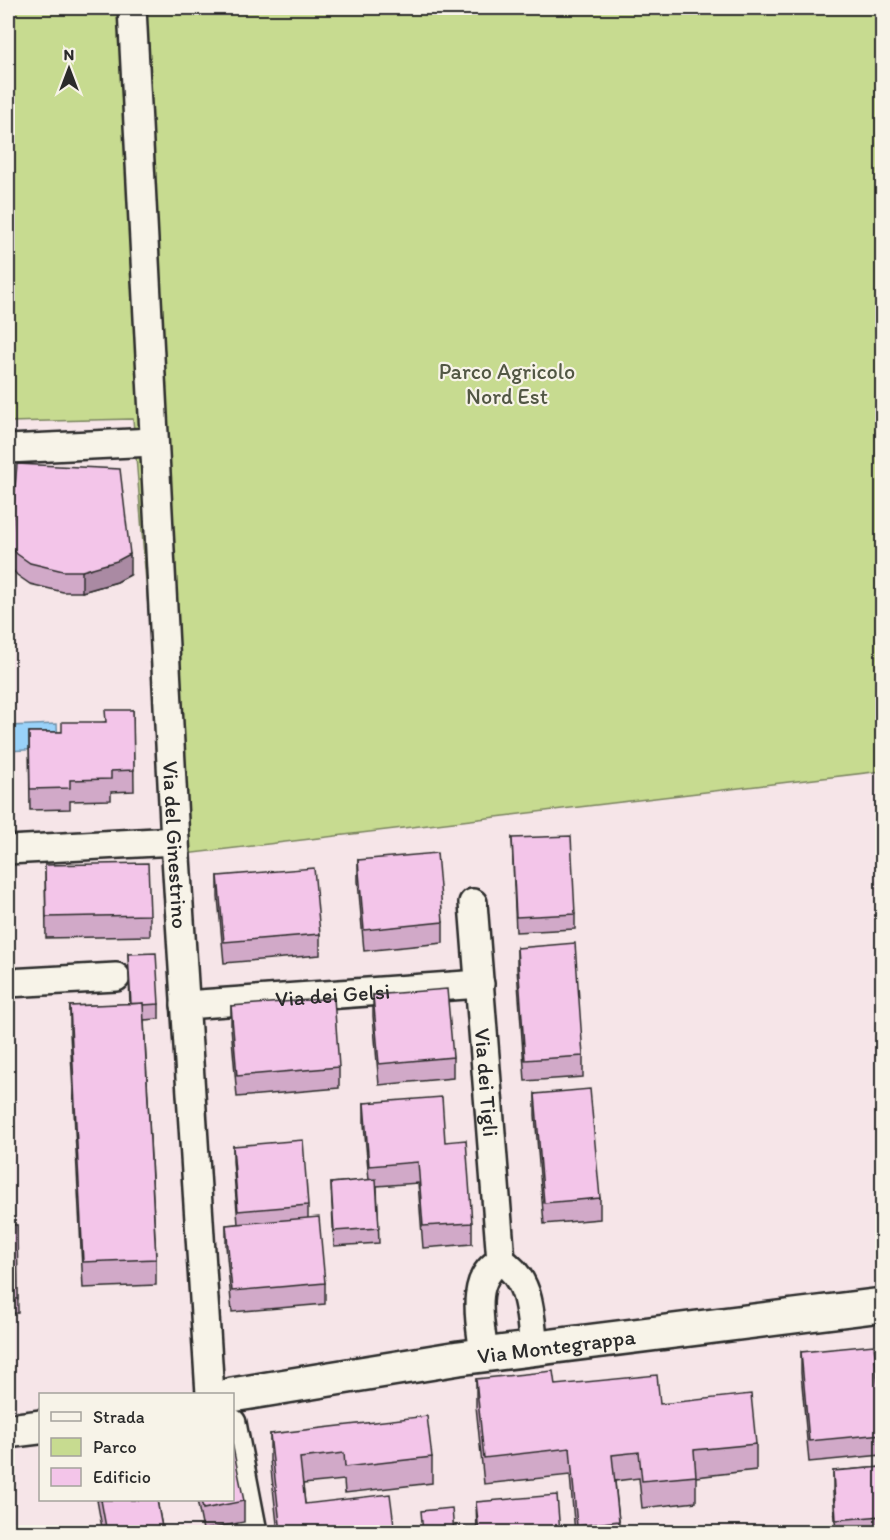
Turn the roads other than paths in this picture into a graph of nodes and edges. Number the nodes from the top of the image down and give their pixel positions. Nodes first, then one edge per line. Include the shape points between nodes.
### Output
1 (132, 8) edge
2 (153, 442) junction
3 (8, 449) edge
4 (175, 841) junction
5 (8, 850) edge
6 (473, 903) dead end
7 (116, 977) dead end
8 (8, 983) edge
9 (480, 984) junction
10 (185, 1005) junction
11 (501, 1261) junction
12 (882, 1305) edge
13 (534, 1349) junction
14 (484, 1355) junction
15 (210, 1393) edge
16 (234, 1395) edge
17 (39, 1427) edge
18 (8, 1431) edge
19 (234, 1433) edge
20 (253, 1533) edge

1 - 2 street, Via del Ginestrino
2 - 3 street
2 - 4 street, Via del Ginestrino
4 - 5 street
4 - 10 street, Via del Ginestrino
6 - 9 street, Via dei Tigli
7 - 8 street
9 - 10 street, Via dei Gelsi
9 - 11 street, Via dei Tigli
10 - 15 street, Via del Ginestrino
11 - 13 street via 523,1284
11 - 14 street via 486,1272 481,1290
12 - 13 street, Via Montegrappa
13 - 14 street, Via Montegrappa
14 - 16 street, Via Montegrappa
17 - 18 street
19 - 20 street

